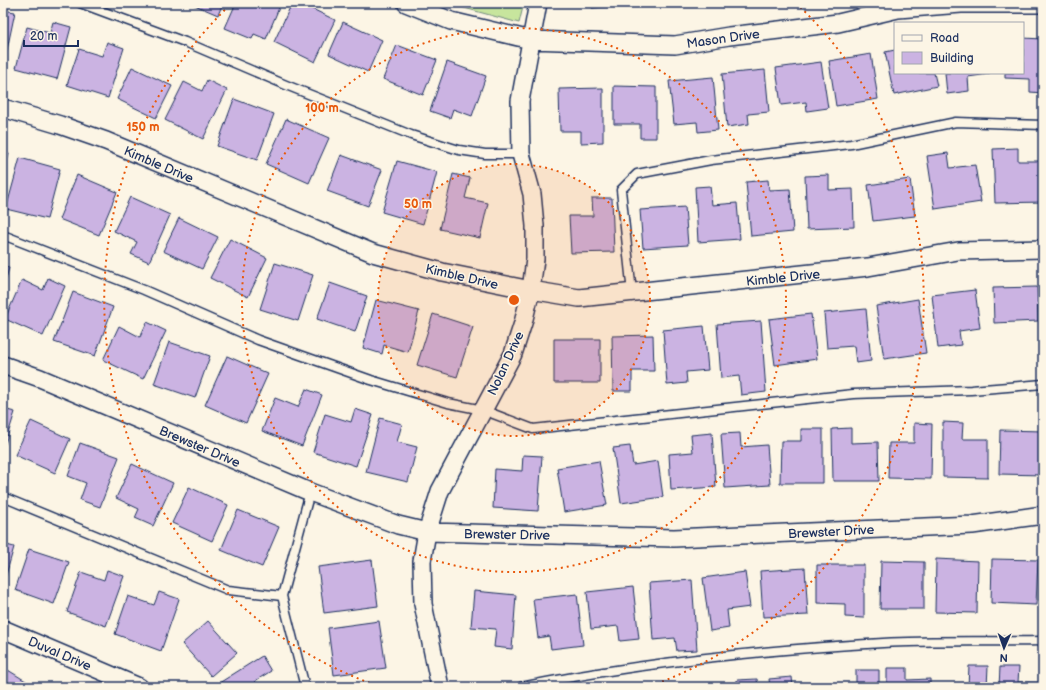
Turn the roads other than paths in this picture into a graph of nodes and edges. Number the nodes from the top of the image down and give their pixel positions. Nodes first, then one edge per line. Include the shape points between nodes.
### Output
1 (80, 3) edge
2 (406, 3) edge
3 (538, 3) edge
4 (1043, 4) edge
5 (531, 40) junction
6 (3, 108) edge
7 (1043, 125) edge
8 (521, 154) junction
9 (3, 235) edge
10 (1043, 249) edge
11 (531, 290) junction
12 (632, 293) junction
13 (3, 365) edge
14 (1043, 384) edge
15 (483, 410) junction
16 (310, 492) junction
17 (3, 497) edge
18 (1043, 515) edge
19 (426, 532) junction
20 (282, 596) junction
21 (3, 629) edge
22 (1043, 641) edge
23 (118, 683) edge
24 (139, 687) edge
25 (305, 687) edge
26 (440, 687) edge
27 (521, 687) edge

1 - 8 lane via 185,42 411,134 459,150 485,154
2 - 5 street, Mason Drive via 451,21
3 - 5 street, Nolan Drive
4 - 5 street, Mason Drive via 961,4 898,9 838,23 675,45
5 - 8 street, Nolan Drive via 520,101
6 - 11 street, Kimble Drive via 106,141 373,253 442,272
7 - 12 lane via 956,122 851,144 711,160 637,174 621,190
8 - 11 street, Nolan Drive via 532,194 535,226 535,260
9 - 15 lane via 144,290 258,340 370,380 448,403
10 - 12 street, Kimble Drive via 958,251 868,268
11 - 12 street, Kimble Drive via 579,298
11 - 15 street, Nolan Drive via 513,354
13 - 16 street, Brewster Drive via 40,378
14 - 15 lane via 971,390 853,394 533,429
15 - 19 street, Nolan Drive via 440,491
16 - 19 street, Brewster Drive via 398,525
16 - 20 lane
17 - 20 lane via 228,590
18 - 19 street, Brewster Drive via 972,525 674,538
19 - 26 street, Nolan Drive via 422,560 423,604
20 - 25 lane
21 - 23 street, Duval Drive
22 - 27 lane via 885,643 755,652 578,675
23 - 24 street, Duval Drive

